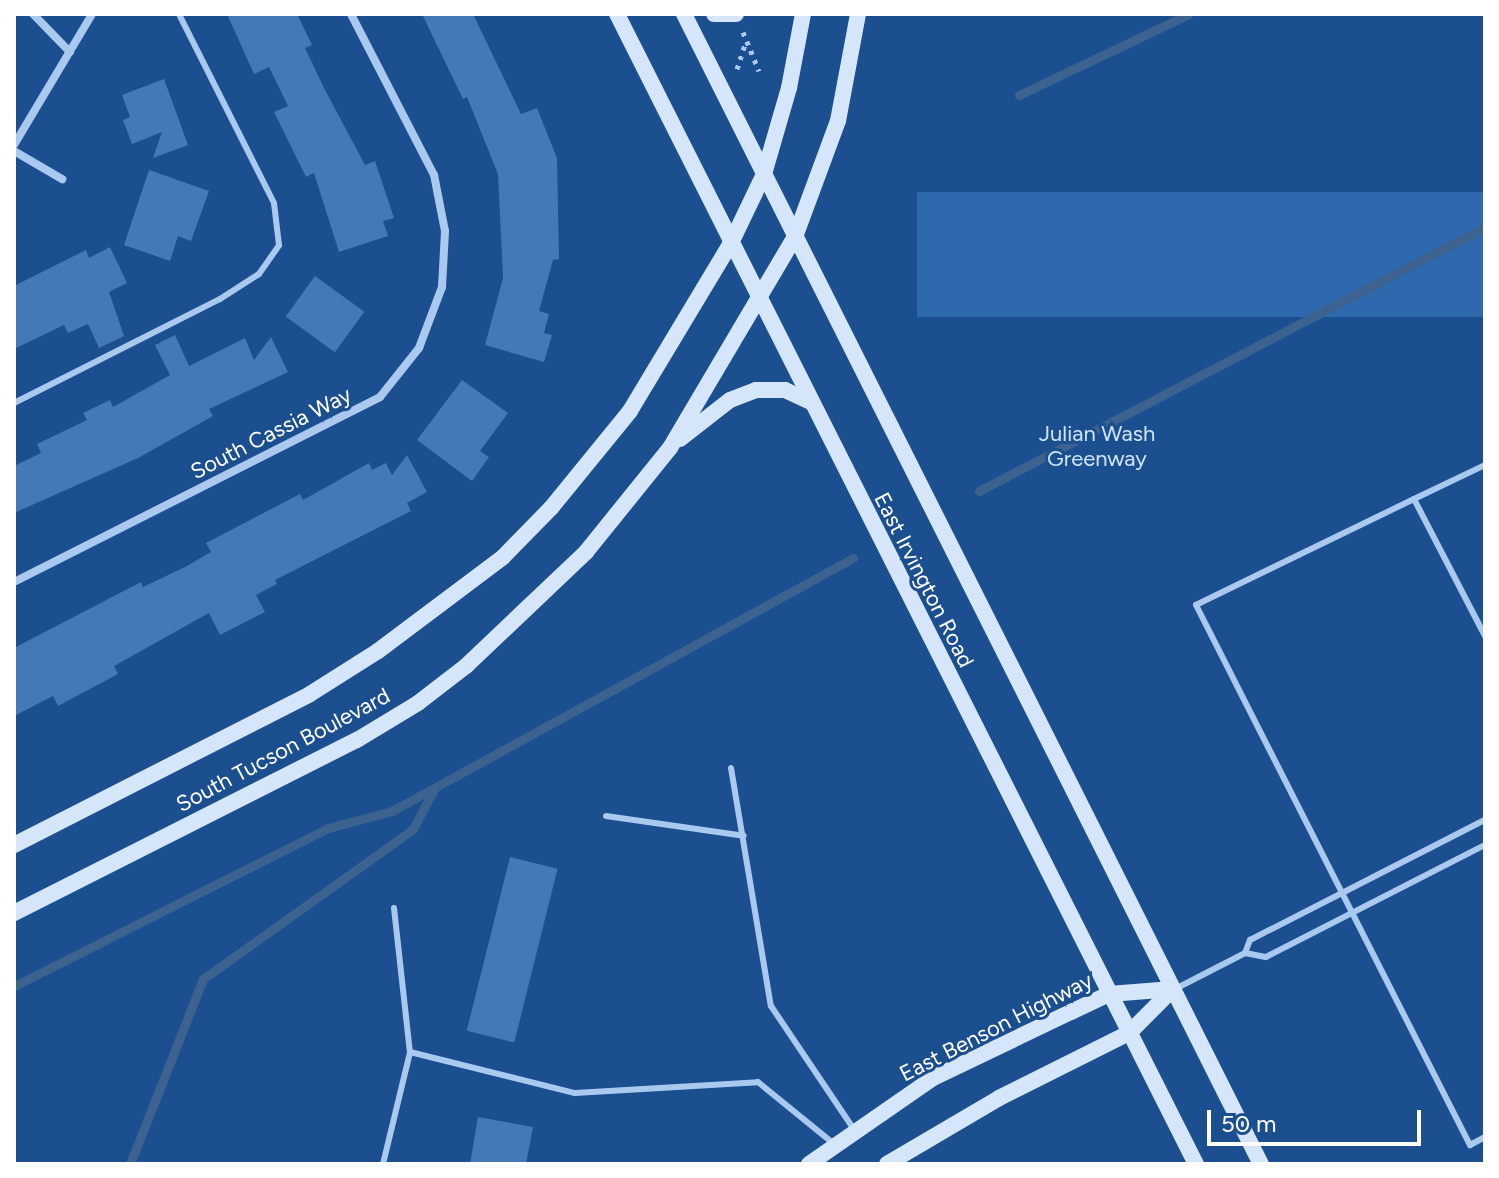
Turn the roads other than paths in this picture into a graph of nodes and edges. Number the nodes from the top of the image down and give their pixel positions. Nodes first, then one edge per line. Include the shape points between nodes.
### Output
1 (33, 14) edge
2 (92, 14) edge
3 (179, 14) edge
4 (351, 14) edge
5 (617, 14) edge
6 (684, 14) edge
7 (714, 14) edge
8 (736, 14) edge
9 (803, 14) edge
10 (858, 14) edge
11 (70, 52) junction
12 (14, 148) edge
13 (764, 174) junction
14 (62, 179) dead end
15 (795, 237) junction
16 (731, 243) junction
17 (761, 302) junction
18 (811, 402) junction
19 (14, 403) edge
20 (670, 448) junction
21 (1485, 465) edge
22 (1414, 499) junction
23 (14, 582) edge
24 (1485, 636) edge
25 (731, 768) dead end
26 (606, 816) dead end
27 (1485, 820) edge
28 (744, 836) junction
29 (14, 845) edge
30 (1485, 845) edge
31 (1344, 892) junction
32 (394, 908) dead end
33 (1354, 912) junction
34 (14, 913) edge
35 (1245, 953) junction
36 (1173, 989) junction
37 (1109, 994) junction
38 (1129, 1033) junction
39 (410, 1052) junction
40 (853, 1128) junction
41 (1485, 1137) edge
42 (834, 1144) junction
43 (383, 1164) edge
44 (809, 1164) edge
45 (887, 1164) edge
46 (1196, 1164) edge
47 (1261, 1164) edge

1 - 11 street
2 - 11 street
3 - 19 lane via 274,203 279,245 259,274 220,299
4 - 23 street, South Cassia Way via 434,175 445,231 442,287 419,348 380,397
5 - 16 main road, East Irvington Road
6 - 13 main road, East Irvington Road
7 - 8 main road
9 - 13 main road
10 - 15 main road via 838,121
11 - 12 street
12 - 14 street
13 - 15 main road, East Irvington Road
13 - 16 main road, South Tucson Boulevard
15 - 17 main road, South Tucson Boulevard
15 - 36 main road, East Irvington Road
16 - 17 main road, East Irvington Road
16 - 29 main road, South Tucson Boulevard via 630,411 583,472 503,557 410,628 310,694
17 - 18 main road, East Irvington Road
17 - 20 main road, South Tucson Boulevard
18 - 20 main road via 785,390 750,392 730,400
18 - 37 main road, East Irvington Road
20 - 34 main road, South Tucson Boulevard via 541,599 418,703 357,740
21 - 22 lane
22 - 24 lane
22 - 31 lane via 1196,605
25 - 28 lane
26 - 28 lane
27 - 31 lane
28 - 40 lane via 771,1006
30 - 33 lane
31 - 33 lane
31 - 35 lane via 1250,940
32 - 39 lane
33 - 35 lane via 1266,957
33 - 41 lane via 1470,1145
35 - 36 lane
36 - 37 main road, East Benson Highway
36 - 38 main road
36 - 47 main road, East Irvington Road
37 - 38 main road, East Irvington Road
37 - 40 main road, East Benson Highway via 933,1078
38 - 45 main road via 999,1098
38 - 46 main road, East Irvington Road
39 - 42 lane via 575,1093 758,1082
39 - 43 lane
40 - 42 main road, East Benson Highway
42 - 44 main road, East Benson Highway

